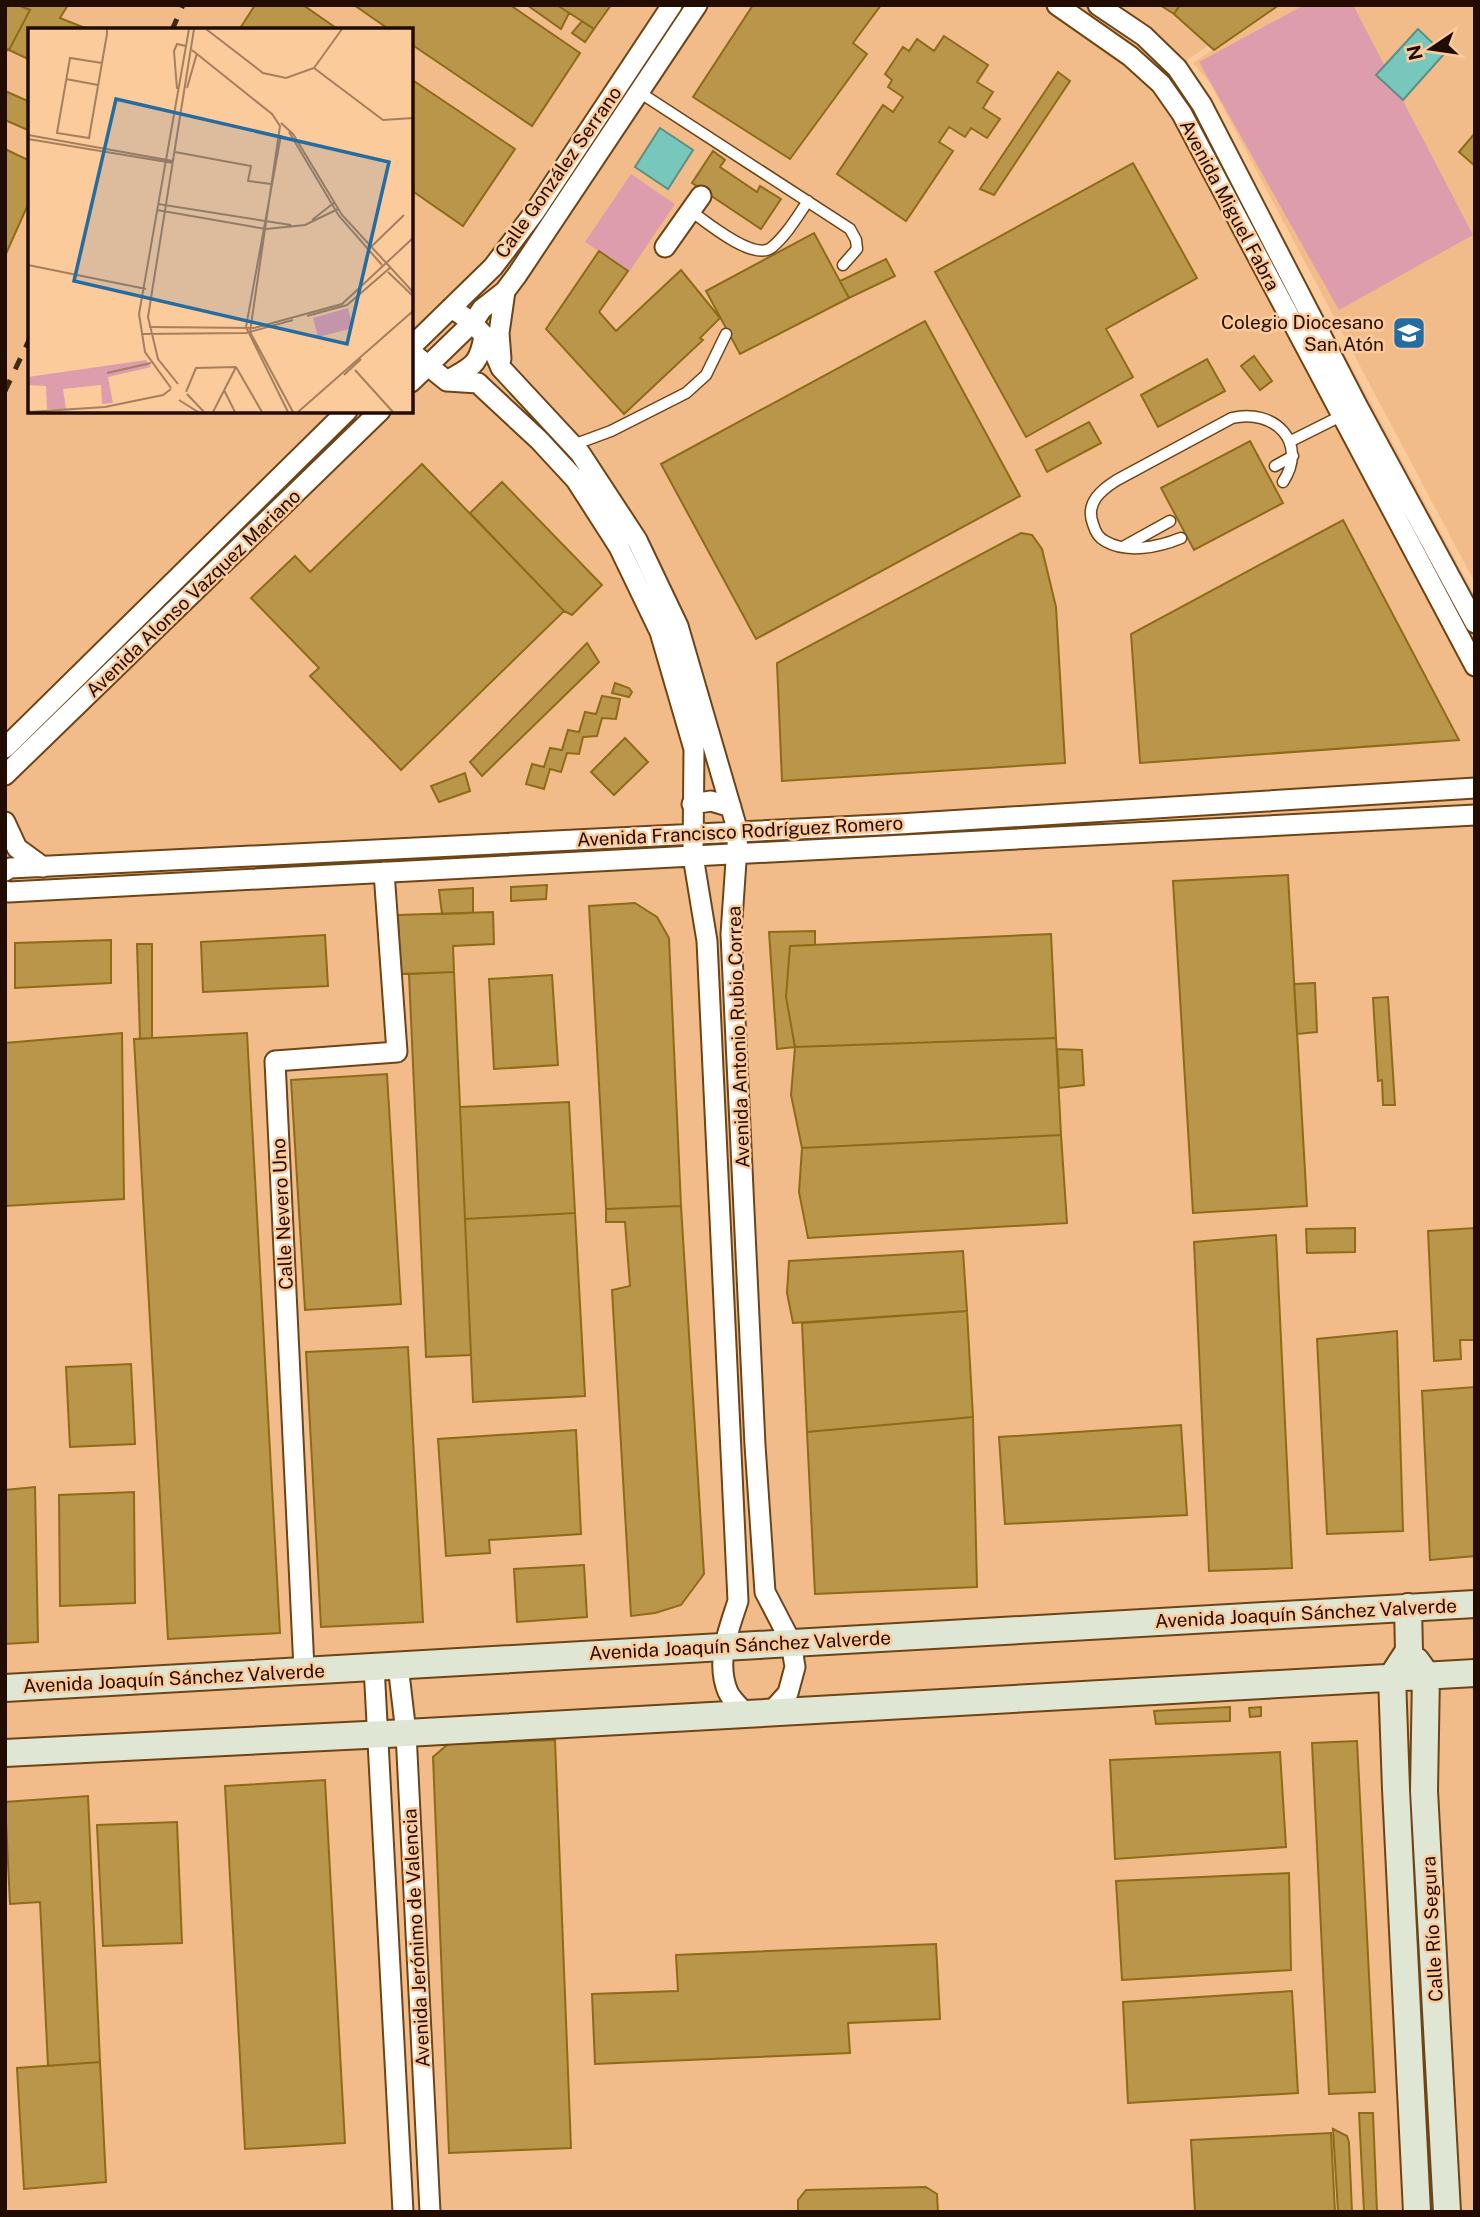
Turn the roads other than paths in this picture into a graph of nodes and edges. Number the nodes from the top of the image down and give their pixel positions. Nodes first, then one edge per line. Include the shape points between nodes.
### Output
1 (671, 5) edge
2 (697, 5) edge
3 (1056, 5) edge
4 (1098, 5) edge
5 (639, 92) junction
6 (808, 201) junction
7 (696, 204) joint
8 (665, 247) dead end
9 (843, 264) dead end
10 (505, 290) junction
11 (451, 308) junction
12 (480, 322) junction
13 (726, 334) dead end
14 (413, 348) edge
15 (413, 352) edge
16 (429, 365) junction
17 (501, 368) junction
18 (413, 380) edge
19 (447, 380) junction
20 (482, 387) junction
21 (1349, 412) junction
22 (345, 413) edge
23 (378, 413) edge
24 (1292, 441) junction
25 (576, 449) junction
26 (1293, 456) junction
27 (562, 465) junction
28 (1275, 466) dead end
29 (1283, 482) dead end
30 (1170, 522) dead end
31 (1181, 538) dead end
32 (1123, 547) junction
33 (1475, 623) edge
34 (1475, 666) edge
35 (685, 681) junction
36 (5, 748) edge
37 (5, 776) edge
38 (1475, 788) edge
39 (692, 804) junction
40 (731, 807) junction
41 (1475, 815) edge
42 (5, 822) edge
43 (738, 832) junction
44 (691, 834) junction
45 (735, 854) junction
46 (693, 856) junction
47 (43, 867) junction
48 (5, 871) edge
49 (384, 872) junction
50 (733, 887) junction
51 (698, 890) junction
52 (5, 891) edge
53 (1475, 1604) edge
54 (1408, 1607) junction
55 (791, 1642) junction
56 (724, 1646) junction
57 (386, 1666) junction
58 (304, 1669) junction
59 (1410, 1670) junction
60 (1475, 1673) edge
61 (1351, 1681) junction
62 (5, 1688) edge
63 (771, 1712) junction
64 (745, 1713) junction
65 (406, 1733) junction
66 (378, 1734) junction
67 (5, 1753) edge
68 (1395, 1789) junction
69 (1443, 2141) junction
70 (1414, 2142) junction
71 (403, 2212) edge
72 (430, 2212) edge
73 (1418, 2212) edge
74 (1447, 2212) edge

1 - 11 street, Calle González Serrano via 534,212 493,267
2 - 5 street, Calle González Serrano
3 - 21 street, Avenida Miguel Fabra via 1130,56 1161,84
4 - 21 street, Avenida Miguel Fabra via 1144,36 1177,68 1202,105
5 - 6 lane
5 - 10 street, Calle González Serrano
6 - 7 lane via 785,233 762,252 739,244
6 - 9 lane via 850,229 857,249
7 - 8 street
10 - 12 street, Calle González Serrano
10 - 17 street via 499,332
11 - 12 street
11 - 14 street, Calle González Serrano
12 - 16 street
12 - 17 street, Avenida Antonio Rubio Correa
12 - 19 street, Calle González Serrano via 481,357 474,366
13 - 25 lane via 706,375 686,393
15 - 16 street
16 - 18 street
16 - 19 street
17 - 20 street
17 - 25 street, Avenida Antonio Rubio Correa
19 - 20 street
20 - 27 street, Avenida Antonio Rubio Correa
21 - 24 lane
21 - 33 street, Avenida Miguel Fabra
21 - 34 street, Avenida Miguel Fabra
22 - 36 street, Avenida Alonso Vazquez Mariano
23 - 37 street, Avenida Alonso Vazquez Mariano
24 - 26 lane
24 - 32 lane via 1263,418 1232,418 1104,487 1091,507 1091,519 1105,541
25 - 27 street
25 - 35 street, Avenida Antonio Rubio Correa via 638,540 678,626
26 - 28 lane
26 - 29 lane
27 - 35 street, Avenida Antonio Rubio Correa via 619,547
30 - 32 lane
31 - 32 lane via 1147,548
35 - 39 street, Avenida Antonio Rubio Correa via 694,749
35 - 40 street, Avenida Antonio Rubio Correa
38 - 43 street, Avenida Francisco Rodríguez Romero
39 - 40 street, Avenida Francisco Rodríguez Romero via 711,801
39 - 44 street, Avenida Antonio Rubio Correa
40 - 43 street, Avenida Antonio Rubio Correa
41 - 45 street, Avenida Francisco Rodríguez Romero
42 - 47 street via 17,848
43 - 44 street, Avenida Francisco Rodríguez Romero
43 - 45 street, Avenida Antonio Rubio Correa
44 - 46 street, Avenida Antonio Rubio Correa
44 - 47 street, Avenida Francisco Rodríguez Romero
45 - 46 street, Avenida Francisco Rodríguez Romero
45 - 50 street, Avenida Antonio Rubio Correa
46 - 49 street, Avenida Francisco Rodríguez Romero
46 - 51 street, Avenida Antonio Rubio Correa
47 - 48 street, Avenida Francisco Rodríguez Romero
49 - 52 street, Avenida Francisco Rodríguez Romero
49 - 58 street, Calle Nevero Uno via 397,1052 275,1061
50 - 51 street via 715,893
50 - 55 street, Avenida Antonio Rubio Correa via 732,948 765,1592
51 - 56 street, Avenida Antonio Rubio Correa via 707,941 738,1601
53 - 54 main road, Avenida Joaquín Sánchez Valverde
54 - 55 main road, Avenida Joaquín Sánchez Valverde
54 - 59 main road, Calle Río Segura
55 - 56 main road, Avenida Joaquín Sánchez Valverde
55 - 63 street, Avenida Antonio Rubio Correa via 792,1680 788,1693
56 - 57 main road, Avenida Joaquín Sánchez Valverde
56 - 64 street, Avenida Antonio Rubio Correa via 728,1692
57 - 58 main road, Avenida Joaquín Sánchez Valverde
57 - 65 street, Avenida Jerónimo de Valencia
57 - 66 street, Avenida Jerónimo de Valencia
58 - 62 main road, Avenida Joaquín Sánchez Valverde
59 - 60 main road
59 - 61 main road
59 - 68 main road, Calle Río Segura
59 - 69 main road, Calle Río Segura via 1424,1791
61 - 63 main road
61 - 68 main road via 1382,1703
63 - 64 main road
64 - 65 main road
65 - 66 main road
65 - 72 street, Avenida Jerónimo de Valencia
66 - 67 main road
66 - 71 street, Avenida Jerónimo de Valencia
68 - 70 main road, Calle Río Segura
69 - 70 main road
69 - 74 main road, Calle Río Segura
70 - 73 main road, Calle Río Segura

